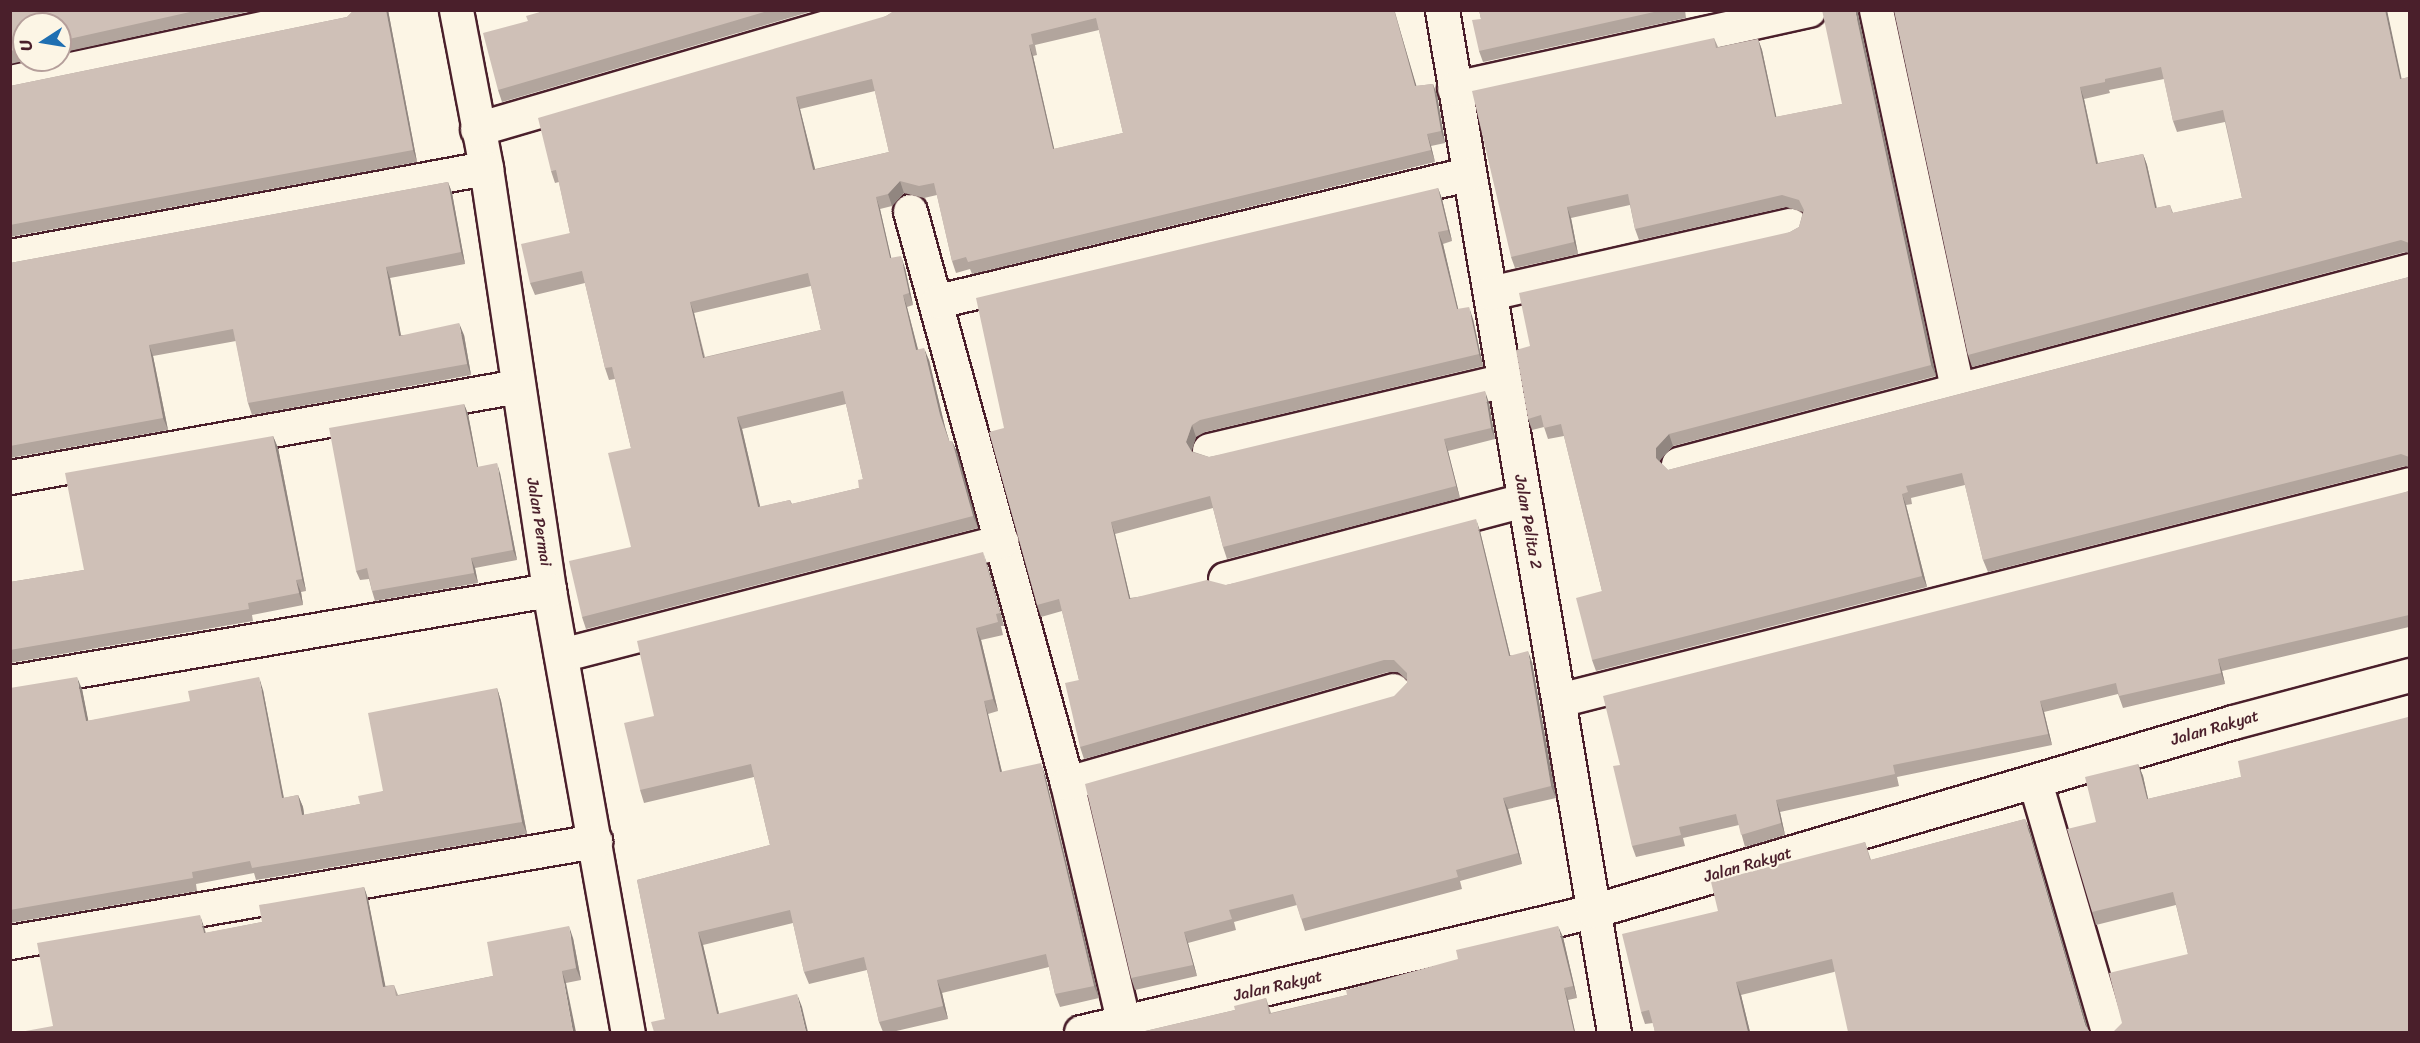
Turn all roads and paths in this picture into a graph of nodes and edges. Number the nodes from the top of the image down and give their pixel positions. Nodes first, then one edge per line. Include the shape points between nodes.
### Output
1 (347, 10) edge
2 (456, 10) edge
3 (885, 10) edge
4 (1442, 10) edge
5 (1809, 10) edge
6 (1876, 10) edge
7 (10, 82) edge
8 (1454, 88) junction
9 (477, 129) junction
10 (486, 168) junction
11 (1467, 174) junction
12 (910, 211) dead end
13 (1790, 225) dead end
14 (10, 256) edge
15 (2409, 270) edge
16 (1490, 293) junction
17 (938, 301) junction
18 (1504, 380) junction
19 (518, 386) junction
20 (1957, 387) junction
21 (1209, 450) dead end
22 (1678, 464) dead end
23 (10, 477) edge
24 (2409, 484) edge
25 (1524, 500) junction
26 (1002, 541) junction
27 (1225, 579) dead end
28 (549, 590) junction
29 (561, 656) junction
30 (2409, 675) edge
31 (10, 682) edge
32 (1393, 690) dead end
33 (1559, 700) junction
34 (2035, 782) junction
35 (1067, 783) junction
36 (595, 841) junction
37 (1593, 911) junction
38 (10, 942) edge
39 (1125, 1027) edge
40 (628, 1032) edge
41 (1081, 1032) edge
42 (1614, 1032) edge
43 (2108, 1032) edge

1 - 7 street
2 - 9 street, Jalan Permai
3 - 9 street
4 - 8 street, Jalan Pelita 2
5 - 8 street
6 - 20 street
8 - 11 street, Jalan Pelita 2
9 - 10 street, Jalan Permai
10 - 14 street
10 - 19 street, Jalan Permai
11 - 16 street, Jalan Pelita 2
11 - 17 street
12 - 17 street
13 - 16 street
15 - 20 street
16 - 18 street, Jalan Pelita 2
17 - 26 street
18 - 21 street
18 - 25 street, Jalan Pelita 2
19 - 23 street
19 - 28 street, Jalan Permai
20 - 22 street
24 - 33 street
25 - 27 street
25 - 33 street, Jalan Pelita 2
26 - 29 street
26 - 35 street
28 - 29 street, Jalan Permai
28 - 31 street
29 - 36 street, Jalan Permai
30 - 34 street, Jalan Rakyat
32 - 35 street
33 - 37 street, Jalan Pelita 2
34 - 37 street, Jalan Rakyat
34 - 43 street
35 - 39 street
36 - 38 street
36 - 40 street, Jalan Permai
37 - 39 street, Jalan Rakyat
37 - 42 street, Jalan Pelita 2
39 - 41 street, Jalan Rakyat

